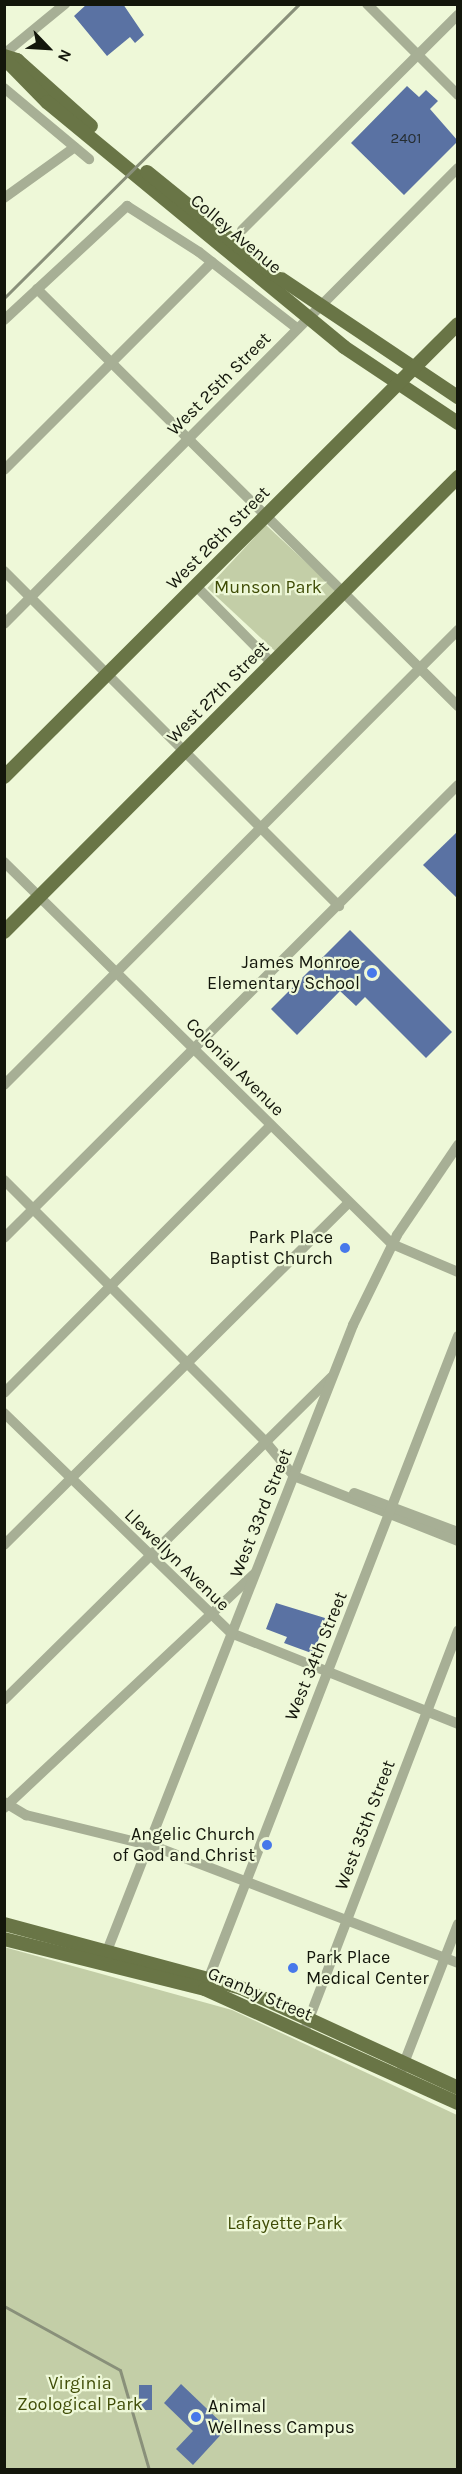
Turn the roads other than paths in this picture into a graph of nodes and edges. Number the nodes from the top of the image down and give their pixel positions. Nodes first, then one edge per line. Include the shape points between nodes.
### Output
1 (65, 4) edge
2 (367, 4) edge
3 (458, 15) edge
4 (417, 55) junction
5 (4, 56) edge
6 (4, 88) edge
7 (458, 95) edge
8 (75, 147) junction
9 (89, 159) dead end
10 (458, 168) edge
11 (4, 198) edge
12 (242, 230) dead end
13 (212, 262) junction
14 (37, 289) junction
15 (320, 306) junction
16 (309, 318) junction
17 (4, 320) edge
18 (458, 324) edge
19 (298, 329) junction
20 (112, 362) junction
21 (413, 368) junction
22 (398, 384) junction
23 (458, 397) edge
24 (458, 423) edge
25 (189, 439) junction
26 (4, 470) edge
27 (458, 477) edge
28 (266, 516) junction
29 (4, 571) edge
30 (196, 586) junction
31 (343, 592) junction
32 (31, 597) junction
33 (4, 624) edge
34 (458, 630) edge
35 (272, 663) junction
36 (420, 668) junction
37 (107, 674) junction
38 (458, 706) edge
39 (184, 751) junction
40 (4, 777) edge
41 (458, 785) edge
42 (260, 827) junction
43 (4, 862) edge
44 (39, 897) junction
45 (339, 906) junction
46 (4, 932) edge
47 (117, 972) junction
48 (194, 1049) junction
49 (4, 1085) edge
50 (271, 1125) junction
51 (458, 1144) edge
52 (4, 1180) edge
53 (348, 1203) junction
54 (34, 1209) junction
55 (4, 1238) edge
56 (392, 1244) junction
57 (458, 1272) edge
58 (110, 1286) junction
59 (458, 1336) edge
60 (187, 1363) junction
61 (333, 1375) junction
62 (4, 1393) edge
63 (4, 1413) edge
64 (264, 1440) junction
65 (296, 1472) junction
66 (70, 1479) junction
67 (390, 1511) junction
68 (458, 1532) edge
69 (458, 1541) edge
70 (4, 1545) edge
71 (148, 1556) junction
72 (256, 1572) junction
73 (209, 1617) junction
74 (458, 1631) edge
75 (231, 1633) junction
76 (327, 1674) junction
77 (4, 1700) edge
78 (426, 1712) junction
79 (458, 1724) edge
80 (5, 1805) edge
81 (148, 1844) junction
82 (246, 1882) junction
83 (346, 1921) junction
84 (4, 1924) edge
85 (458, 1924) edge
86 (4, 1939) edge
87 (104, 1958) junction
88 (444, 1958) junction
89 (458, 1963) edge
90 (207, 1983) junction
91 (306, 2025) junction
92 (402, 2069) junction
93 (458, 2088) edge
94 (458, 2103) edge

1 - 5 street
2 - 4 street
3 - 4 street
4 - 7 street
4 - 12 street
5 - 15 main road, Colley Avenue via 17,60 247,253
5 - 16 main road, Colley Avenue via 47,102
6 - 8 street
8 - 9 street
8 - 11 street
10 - 15 street, West 25th Street
13 - 14 street via 139,209 127,206
13 - 19 street
13 - 20 street
14 - 17 street
14 - 20 street
15 - 16 street, West 25th Street
15 - 21 main road, Colley Avenue
16 - 19 street, West 25th Street
16 - 22 main road, Colley Avenue
18 - 21 main road, West 26th Street
19 - 25 street, West 25th Street
20 - 25 street
20 - 26 street
21 - 22 main road, West 26th Street
21 - 23 main road, Colley Avenue
22 - 24 main road, Colley Avenue
22 - 28 main road, West 26th Street
25 - 28 street
25 - 32 street, West 25th Street
27 - 31 main road, West 27th Street
28 - 30 main road, West 26th Street
28 - 31 street
29 - 32 street
30 - 35 street
30 - 37 main road, West 26th Street
31 - 35 main road, West 27th Street
31 - 36 street
32 - 33 street, West 25th Street
32 - 37 street
34 - 36 street
35 - 39 main road, West 27th Street
36 - 38 street
36 - 42 street
37 - 39 street
37 - 40 main road, West 26th Street
39 - 42 street
39 - 44 main road, West 27th Street
41 - 45 street
42 - 45 street
42 - 47 street
43 - 44 street, Colonial Avenue
44 - 46 main road, West 27th Street
44 - 47 street, Colonial Avenue
45 - 48 street
47 - 48 street, Colonial Avenue
47 - 49 street
48 - 50 street, Colonial Avenue
48 - 54 street
50 - 53 street, Colonial Avenue
50 - 58 street
51 - 56 street, West 33rd Street
52 - 54 street
53 - 56 street, Colonial Avenue
53 - 60 street
54 - 55 street
54 - 58 street
56 - 57 street, Colonial Avenue
56 - 61 street, West 33rd Street
58 - 60 street
58 - 62 street
59 - 67 street, West 34th Street
60 - 64 street
60 - 66 street
61 - 64 street
61 - 65 street, West 33rd Street
63 - 66 street, Llewellyn Avenue
64 - 65 street
64 - 71 street
65 - 67 street
65 - 72 street, West 33rd Street
66 - 70 street
66 - 71 street, Llewellyn Avenue
67 - 68 street
67 - 69 street
67 - 76 street, West 34th Street
71 - 73 street, Llewellyn Avenue
71 - 77 street
72 - 73 street
72 - 75 street, West 33rd Street
73 - 75 street, Llewellyn Avenue
73 - 80 street
74 - 78 street, West 35th Street
75 - 76 street, Llewellyn Avenue
75 - 81 street, West 33rd Street
76 - 78 street, Llewellyn Avenue
76 - 82 street, West 34th Street
78 - 79 street, Llewellyn Avenue
78 - 83 street, West 35th Street
80 - 81 street via 26,1815
81 - 82 street
81 - 87 street, West 33rd Street
82 - 83 street
82 - 90 street, West 34th Street
83 - 88 street
83 - 91 street, West 35th Street
84 - 87 main road, Granby Street
85 - 88 street
86 - 87 main road, Granby Street
87 - 90 main road, Granby Street
88 - 89 street
88 - 92 street
90 - 91 main road, Granby Street
91 - 92 main road, Granby Street
92 - 93 main road, Granby Street
92 - 94 main road, Granby Street

